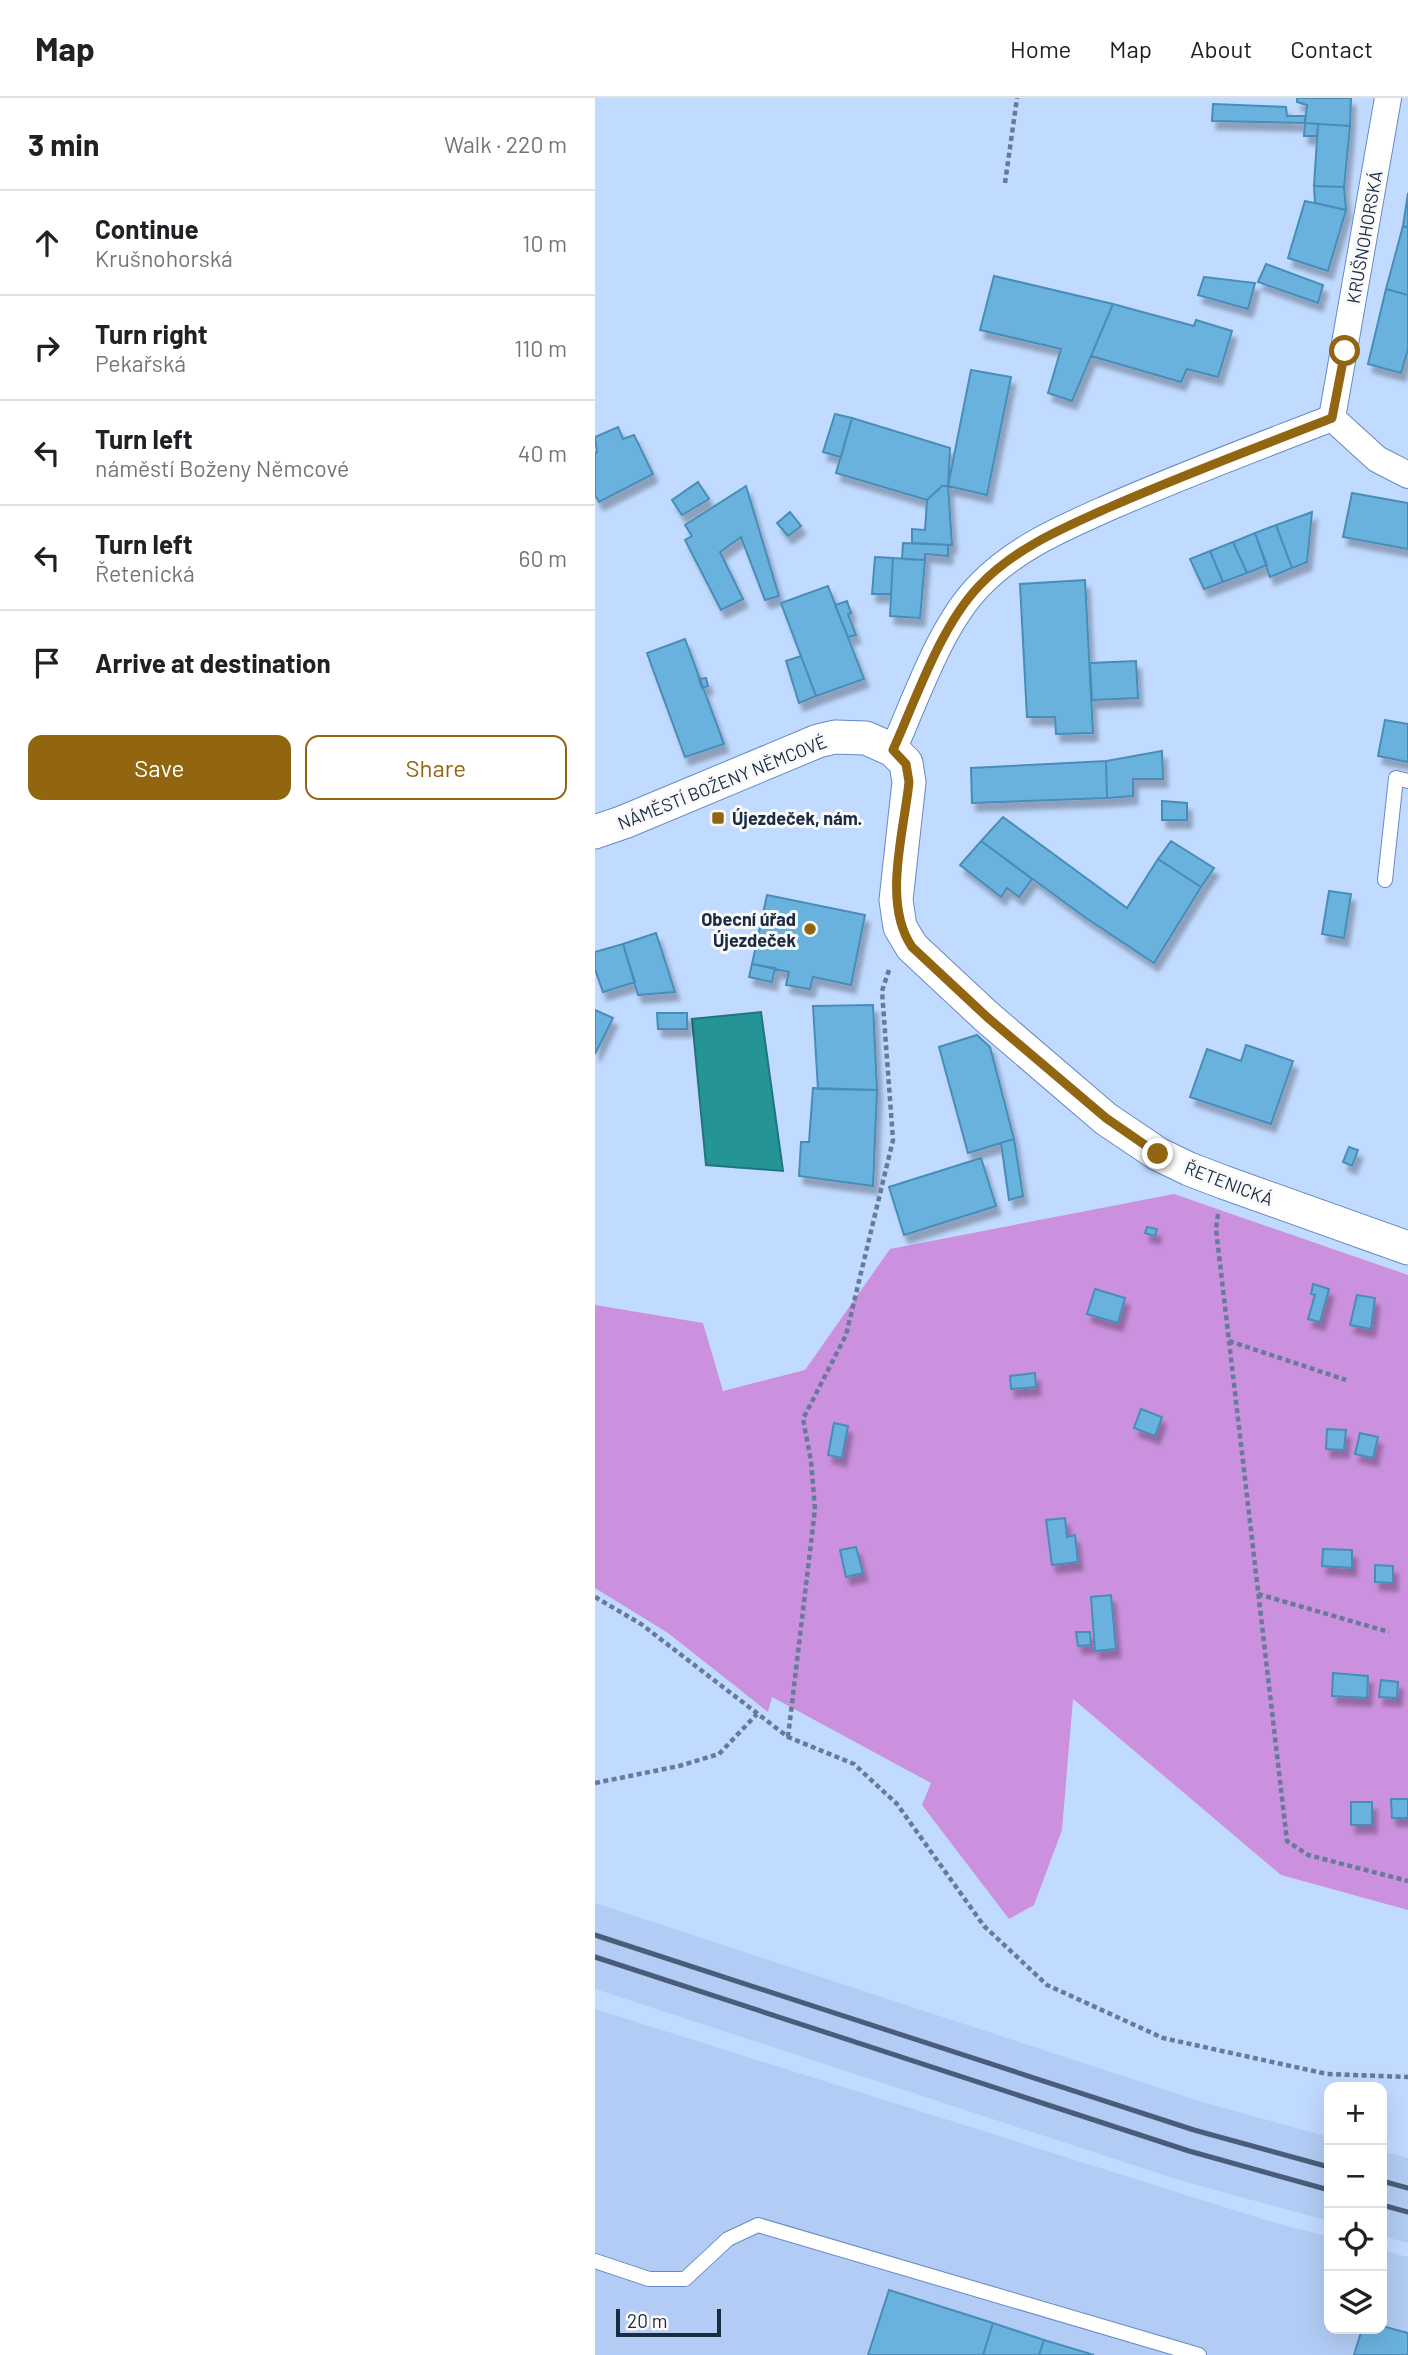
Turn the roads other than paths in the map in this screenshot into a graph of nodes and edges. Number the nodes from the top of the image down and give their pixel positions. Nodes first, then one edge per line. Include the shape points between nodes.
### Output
1 (1388, 98) edge
2 (1332, 418) junction
3 (1408, 475) edge
4 (893, 750) junction
5 (1408, 781) edge
6 (595, 832) edge
7 (1385, 880) dead end
8 (1408, 1248) edge
9 (595, 2261) edge
10 (1199, 2355) edge

1 - 2 street, KRUŠNOHORSKÁ
2 - 3 street via 1377,459
2 - 4 street via 1145,491 1035,543 1001,565 978,586 946,633
4 - 6 street, NÁMĚSTÍ BOŽENY NĚMCOVÉ via 866,738 818,741
4 - 8 street, ŘETENICKÁ via 909,772 896,900 900,927 912,947 1106,1118 1158,1154
5 - 7 lane via 1396,778
9 - 10 lane via 649,2279 685,2279 728,2239 758,2224

